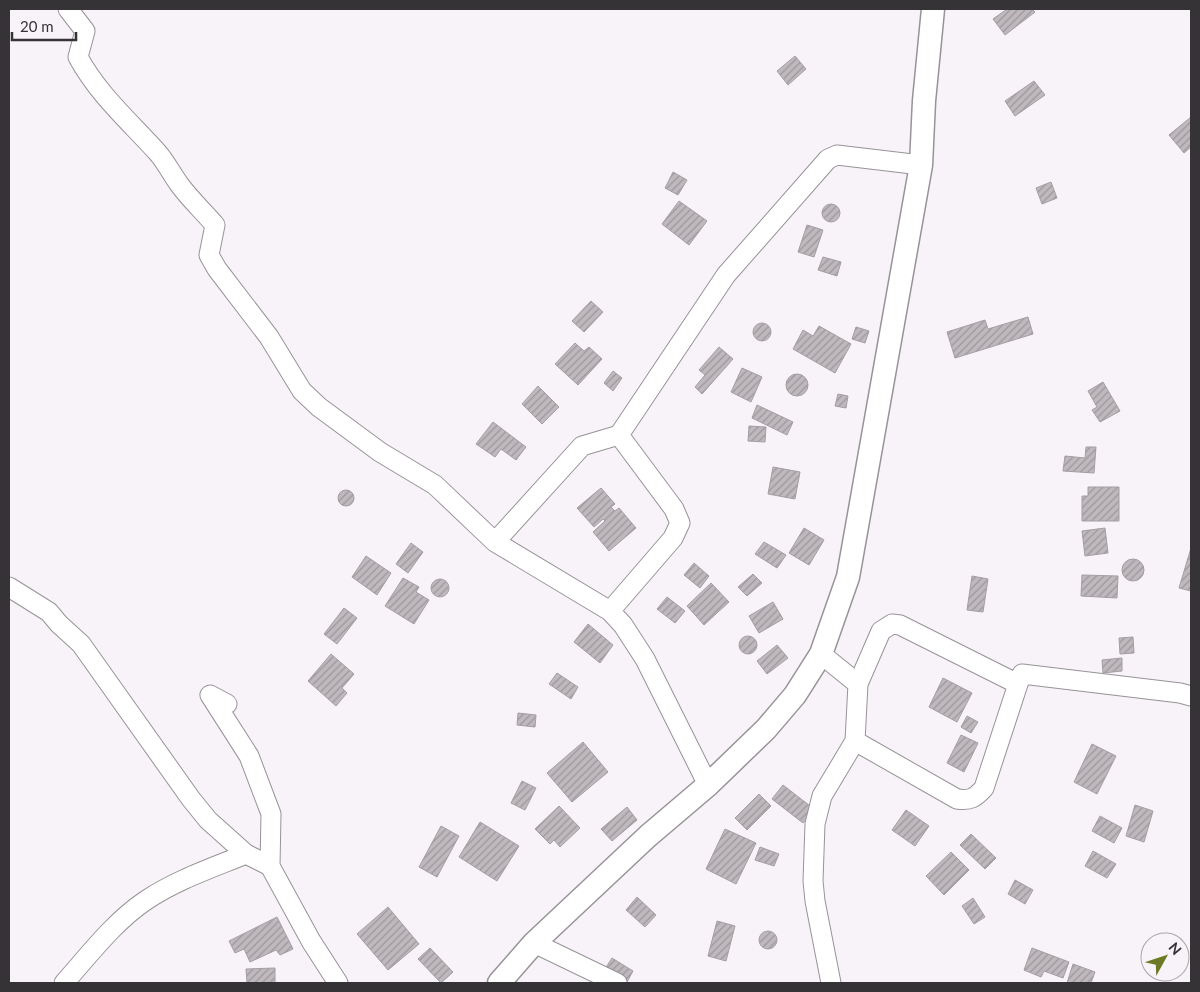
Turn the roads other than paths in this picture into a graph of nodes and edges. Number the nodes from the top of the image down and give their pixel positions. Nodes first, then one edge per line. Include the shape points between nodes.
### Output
1 (68, 9) edge
2 (933, 9) edge
3 (921, 165) junction
4 (619, 435) junction
5 (495, 542) junction
6 (9, 587) edge
7 (610, 611) junction
8 (821, 654) junction
9 (858, 684) junction
10 (1018, 684) junction
11 (1191, 696) edge
12 (227, 704) dead end
13 (855, 741) junction
14 (708, 785) junction
15 (246, 854) junction
16 (270, 866) junction
17 (534, 943) junction
18 (64, 983) edge
19 (338, 983) edge
20 (499, 983) edge
21 (617, 983) edge
22 (832, 983) edge

1 - 5 street via 84,32 78,57 87,74 158,153 215,225 210,255 275,345 302,390 319,407 380,452 435,485
2 - 3 street
3 - 4 street via 837,155 828,159 726,274
3 - 8 street via 848,577
4 - 5 street via 582,446
4 - 7 street via 674,509 680,524 673,538
5 - 7 street
6 - 15 street via 49,612 81,644 191,800
7 - 14 street via 623,625 644,660
8 - 9 street
8 - 14 street via 795,695 766,729
9 - 10 street via 881,631 892,624
9 - 13 street
10 - 11 street via 1022,674 1180,692
10 - 13 street via 984,788 966,801 957,799
12 - 16 street via 210,695 249,756 271,814
13 - 22 street via 822,796 816,824 815,901
14 - 17 street via 648,836
15 - 16 street
15 - 18 street via 188,877 144,902 120,922
16 - 19 street
17 - 20 street
17 - 21 street

